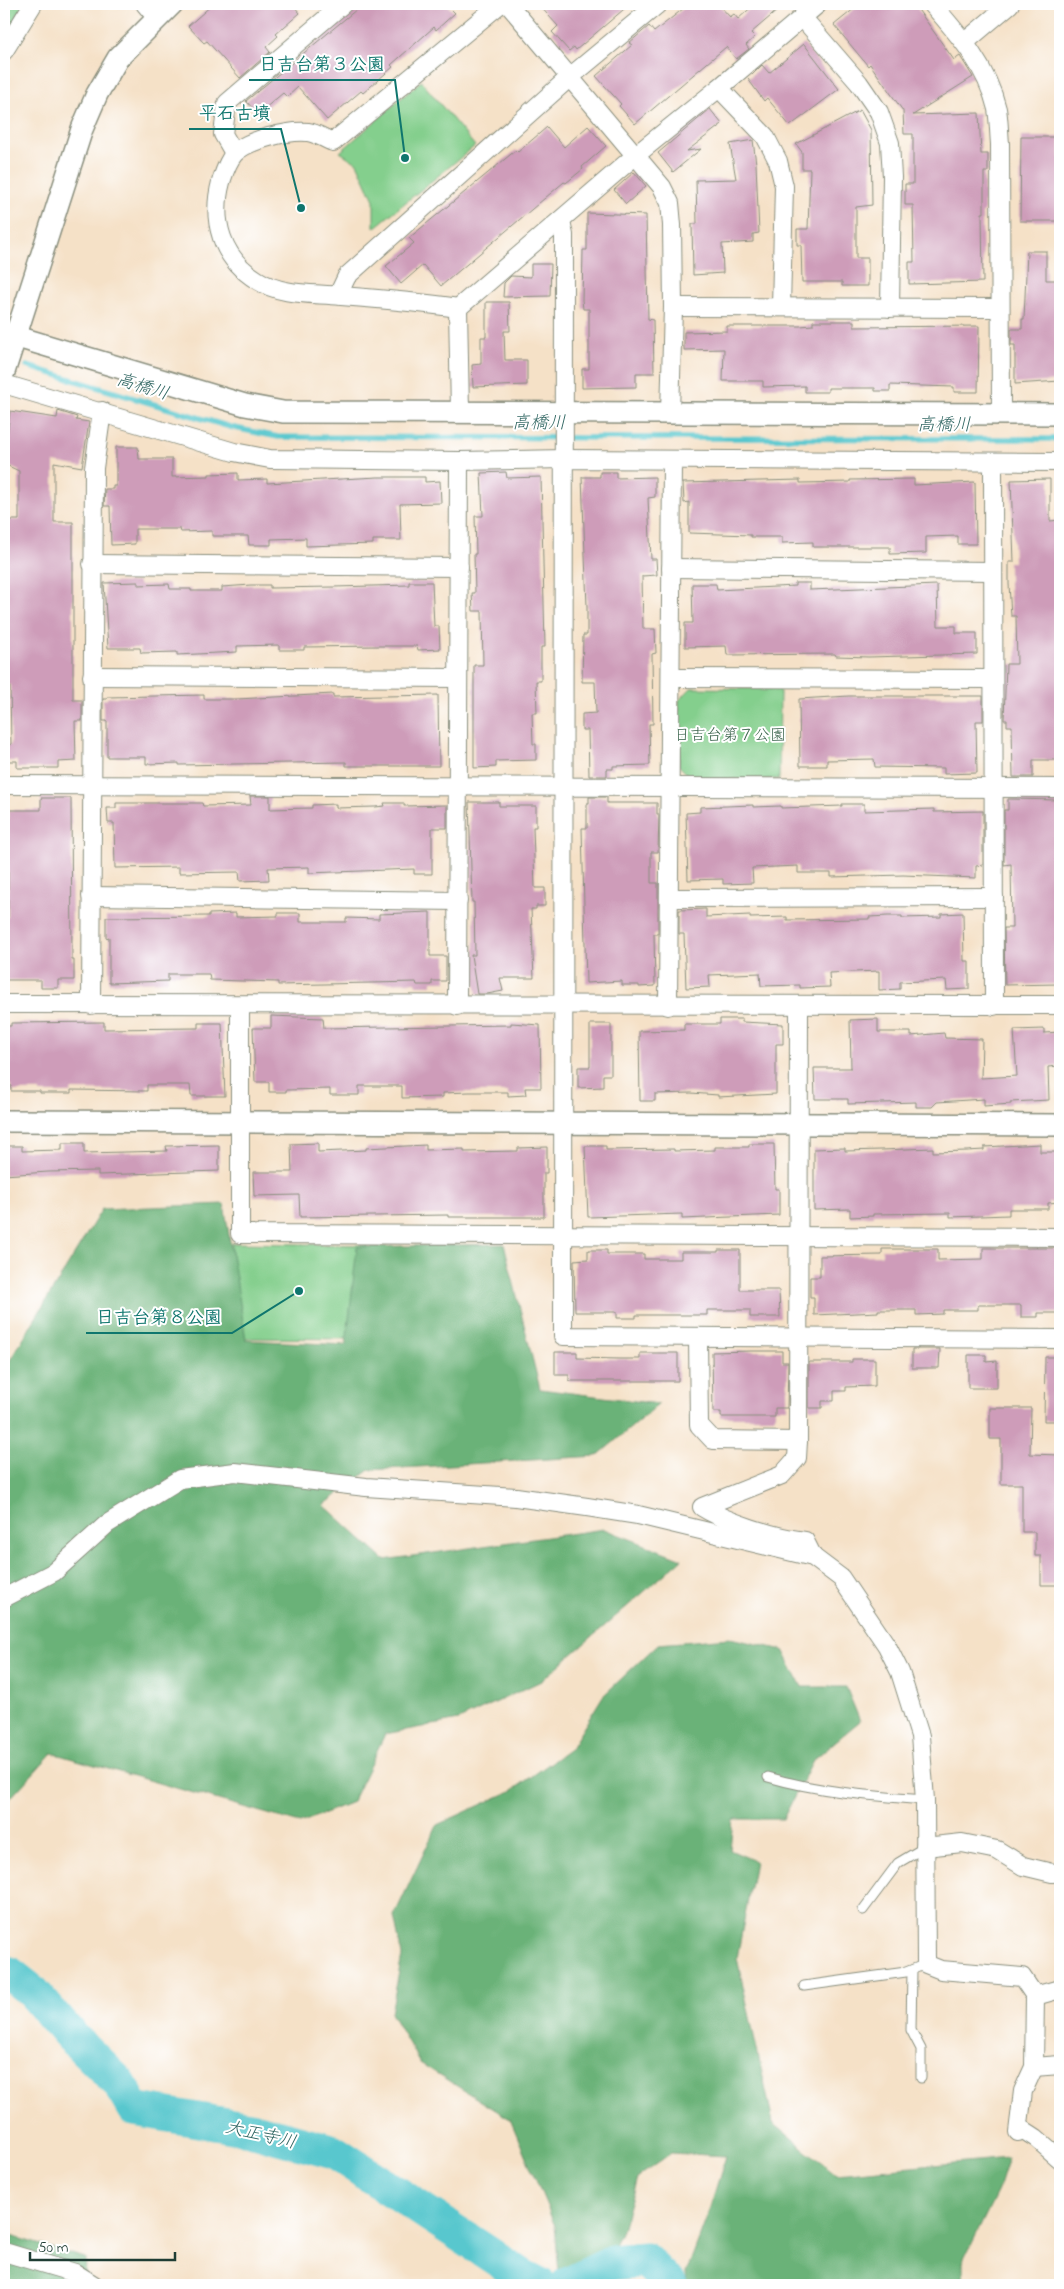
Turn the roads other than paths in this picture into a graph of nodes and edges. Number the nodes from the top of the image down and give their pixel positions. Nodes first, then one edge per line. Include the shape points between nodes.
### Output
1 (33, 4) edge
2 (342, 4) edge
3 (500, 4) edge
4 (508, 4) edge
5 (658, 4) edge
6 (818, 4) edge
7 (932, 4) edge
8 (1010, 4) edge
9 (158, 8) edge
10 (802, 17) junction
11 (965, 42) junction
12 (4, 51) edge
13 (570, 77) junction
14 (720, 88) junction
15 (234, 153) junction
16 (636, 155) junction
17 (561, 221) junction
18 (338, 295) junction
19 (673, 307) junction
20 (781, 307) junction
21 (458, 308) junction
22 (890, 308) junction
23 (1000, 308) junction
24 (10, 335) edge
25 (4, 372) edge
26 (4, 384) edge
27 (102, 411) junction
28 (460, 412) junction
29 (670, 414) junction
30 (1001, 414) junction
31 (1060, 414) edge
32 (564, 437) junction
33 (672, 460) junction
34 (459, 462) junction
35 (993, 462) junction
36 (1060, 462) edge
37 (92, 564) junction
38 (459, 567) junction
39 (671, 568) junction
40 (993, 571) junction
41 (92, 676) junction
42 (458, 678) junction
43 (672, 678) junction
44 (993, 679) junction
45 (4, 785) edge
46 (91, 785) junction
47 (457, 786) junction
48 (564, 786) junction
49 (670, 786) junction
50 (994, 787) junction
51 (1060, 788) edge
52 (91, 896) junction
53 (994, 897) junction
54 (669, 898) junction
55 (458, 901) junction
56 (4, 1004) edge
57 (91, 1005) junction
58 (240, 1005) junction
59 (457, 1006) junction
60 (564, 1006) junction
61 (668, 1006) junction
62 (799, 1006) junction
63 (994, 1006) junction
64 (1060, 1006) edge
65 (4, 1122) edge
66 (241, 1122) junction
67 (563, 1123) junction
68 (799, 1124) junction
69 (1060, 1125) edge
70 (563, 1235) junction
71 (798, 1236) junction
72 (1060, 1237) edge
73 (698, 1337) junction
74 (798, 1338) junction
75 (1060, 1339) edge
76 (798, 1441) junction
77 (813, 1557) junction
78 (4, 1598) edge
79 (768, 1777) dead end
80 (925, 1800) junction
81 (925, 1847) junction
82 (1060, 1872) edge
83 (863, 1910) dead end
84 (919, 1967) junction
85 (804, 1986) dead end
86 (1060, 1989) edge
87 (1035, 1996) junction
88 (1060, 2065) edge
89 (1034, 2068) junction
90 (921, 2078) dead end
91 (1060, 2159) edge
92 (4, 2252) edge
93 (94, 2285) edge

1 - 12 street
2 - 15 street via 227,102 223,134
3 - 15 street via 332,142 309,132 286,133 257,140
4 - 13 street
5 - 13 street
6 - 10 street
7 - 11 street
8 - 11 street
9 - 24 street via 118,58 97,94
10 - 14 street
10 - 22 street via 859,83 879,112 890,143
11 - 23 street via 986,75 997,110
13 - 16 street
13 - 18 street via 347,276
14 - 16 street
14 - 20 street via 765,136 778,161 784,186
15 - 18 street via 224,172 216,200 218,232 231,257 256,280 284,292
16 - 17 street
16 - 19 street via 662,187 670,203
17 - 21 street
17 - 32 street via 564,235
18 - 21 street
19 - 20 street
19 - 29 street
20 - 22 street
21 - 28 street
22 - 23 street
23 - 30 street
24 - 25 street
24 - 28 street via 245,405 283,412
26 - 27 street
27 - 34 street via 234,452 270,459
27 - 37 street via 94,468
28 - 32 street
29 - 30 street
29 - 32 street
30 - 31 street
32 - 33 street
32 - 34 street
32 - 48 street
33 - 35 street
33 - 39 street
34 - 38 street
35 - 36 street
35 - 40 street
37 - 38 street
37 - 41 street
38 - 42 street
39 - 40 street
39 - 43 street
40 - 44 street
41 - 42 street
41 - 46 street
42 - 47 street
43 - 44 street
43 - 49 street
44 - 50 street
45 - 46 street
46 - 47 street
46 - 52 street
47 - 48 street
47 - 55 street
48 - 49 street
48 - 60 street
49 - 50 street
49 - 54 street
50 - 51 street
50 - 53 street
52 - 55 street
52 - 57 street
53 - 54 street
53 - 63 street
54 - 61 street
55 - 59 street
56 - 57 street
57 - 58 street
58 - 59 street
58 - 66 street
59 - 60 street
60 - 61 street
60 - 67 street
61 - 62 street
62 - 63 street
62 - 68 street
63 - 64 street
65 - 66 street
66 - 67 street
66 - 70 street via 240,1234
67 - 68 street
67 - 70 street
68 - 69 street
68 - 71 street
70 - 71 street
70 - 73 street via 563,1336
71 - 72 street
71 - 74 street
73 - 74 street
73 - 76 street via 699,1425 713,1440
74 - 75 street
74 - 76 street
76 - 77 street via 797,1458 782,1475 702,1507 790,1540 806,1541
77 - 78 street via 587,1507 516,1497 366,1487 235,1472 180,1479 107,1524 54,1572
77 - 80 street via 841,1578 887,1646 900,1672 920,1736
79 - 80 lane via 800,1787
80 - 81 street
81 - 82 street via 962,1844 997,1850 1024,1866
81 - 83 lane via 898,1863
81 - 84 street
84 - 85 lane via 906,1972
84 - 87 street via 1022,1977
84 - 90 lane via 911,2030 922,2048
86 - 87 street
87 - 89 street
88 - 89 street
89 - 91 street via 1023,2091 1018,2130 1036,2138
92 - 93 street via 75,2273

